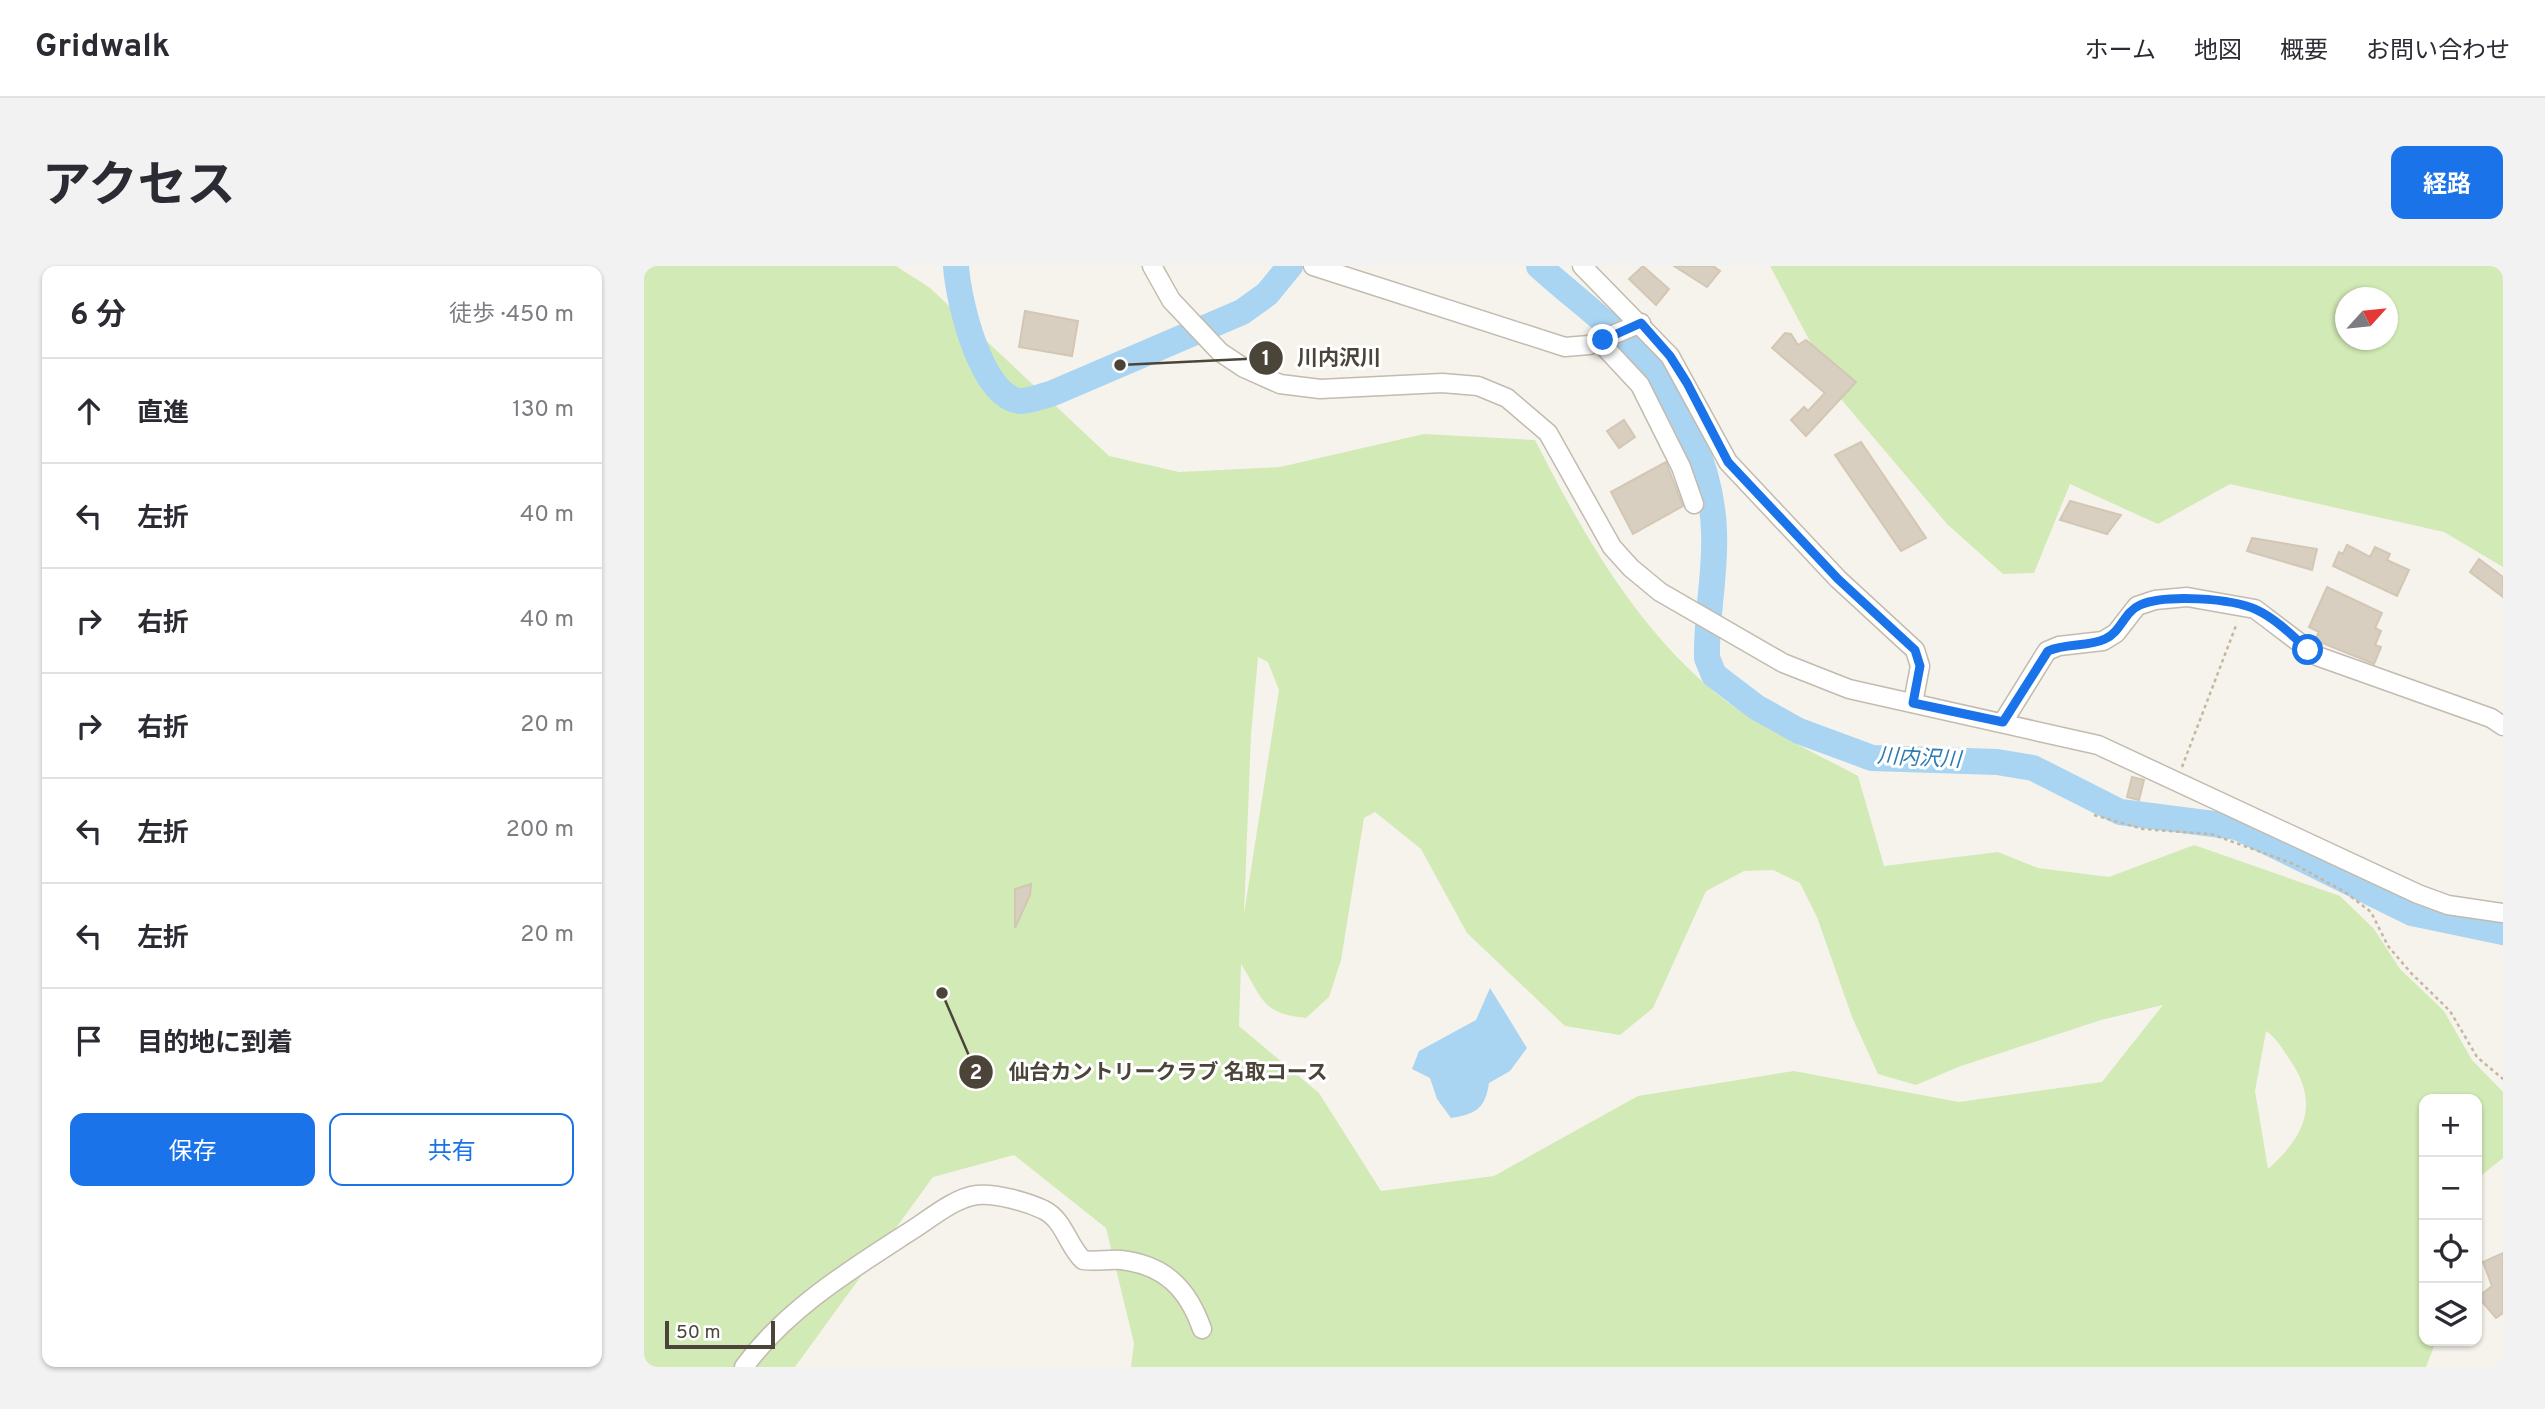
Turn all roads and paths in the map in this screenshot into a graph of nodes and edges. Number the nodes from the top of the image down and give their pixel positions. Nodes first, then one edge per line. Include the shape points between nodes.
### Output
1 (1152, 266) edge
2 (1313, 266) edge
3 (1582, 266) edge
4 (1636, 325) junction
5 (1601, 341) junction
6 (1694, 504) dead end
7 (2244, 607) junction
8 (1913, 703) junction
9 (2003, 722) junction
10 (2503, 726) edge
11 (2177, 781) junction
12 (2094, 815) dead end
13 (2503, 913) edge
14 (2503, 1079) edge
15 (1202, 1329) dead end
16 (744, 1367) edge

1 - 8 street via 1182,312 1214,345 1244,368 1280,384 1320,389 1442,383 1478,386 1507,398 1548,433 1612,547 1660,592 1783,663 1838,685
2 - 5 street via 1565,347
3 - 4 street
4 - 5 street
4 - 8 street via 1670,356 1728,462 1838,579 1915,650 1920,666
5 - 6 street via 1640,385
7 - 9 street via 2187,597 2137,606 2116,633 2103,640 2048,651
7 - 10 street via 2276,622 2317,656
7 - 11 path
8 - 9 street
9 - 11 street via 2098,745
11 - 13 street via 2418,894 2448,905
12 - 14 path via 2143,830 2211,834 2294,864 2345,892 2371,912 2388,946 2450,1011 2477,1057
15 - 16 street via 1185,1291 1171,1277 1120,1260 1083,1260 1055,1218 1045,1211 997,1196 977,1195 942,1211 825,1289 782,1324

